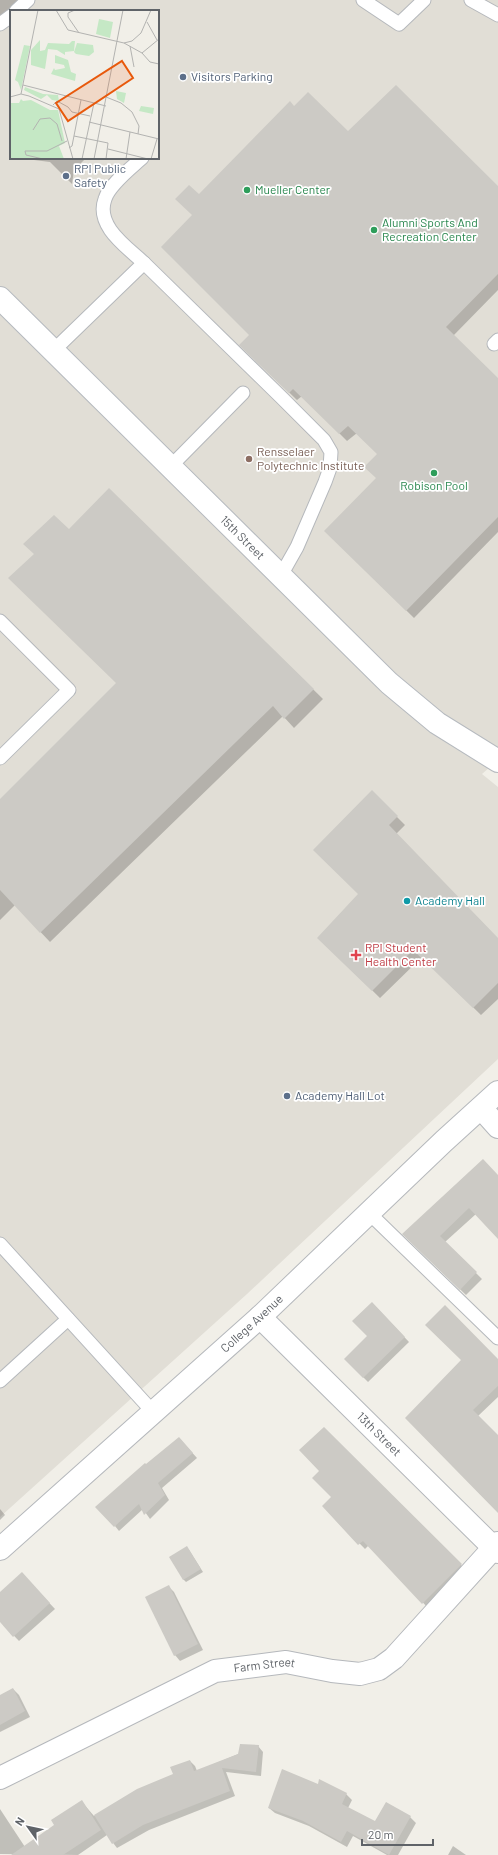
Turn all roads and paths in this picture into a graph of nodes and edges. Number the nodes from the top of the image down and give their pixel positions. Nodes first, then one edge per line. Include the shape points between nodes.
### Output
1 (28, 0) edge
2 (363, 0) edge
3 (424, 0) edge
4 (471, 0) edge
5 (17, 10) edge
6 (498, 15) edge
7 (10, 17) edge
8 (0, 24) edge
9 (141, 159) edge
10 (144, 263) junction
11 (0, 298) edge
12 (53, 351) junction
13 (243, 393) dead end
14 (170, 467) junction
15 (280, 577) junction
16 (0, 621) edge
17 (0, 758) edge
18 (498, 761) edge
19 (498, 1092) edge
20 (480, 1108) junction
21 (498, 1127) edge
22 (369, 1213) junction
23 (0, 1244) edge
24 (260, 1317) junction
25 (68, 1319) junction
26 (498, 1338) edge
27 (0, 1381) edge
28 (154, 1414) junction
29 (496, 1548) edge
30 (0, 1549) edge
31 (0, 1778) edge

1 - 5 lane
2 - 3 lane via 399,24
4 - 6 lane
7 - 8 lane
9 - 10 lane via 111,189 105,199 103,210 110,231
10 - 12 lane
10 - 15 lane via 324,440 331,452 330,468 325,482 298,547
11 - 12 street, 15th Street
12 - 14 street, 15th Street
13 - 14 lane
14 - 15 street, 15th Street
15 - 18 street, 15th Street via 395,688 437,723
16 - 17 lane via 69,690
19 - 20 street, College Avenue
20 - 21 street
20 - 22 street, College Avenue
22 - 24 street, College Avenue
22 - 26 lane
23 - 25 lane
24 - 28 street, College Avenue
24 - 29 street, 13th Street
25 - 27 lane
25 - 28 lane
28 - 30 street, College Avenue
29 - 31 street, Farm Street via 394,1658 379,1669 360,1674 286,1662 215,1671

